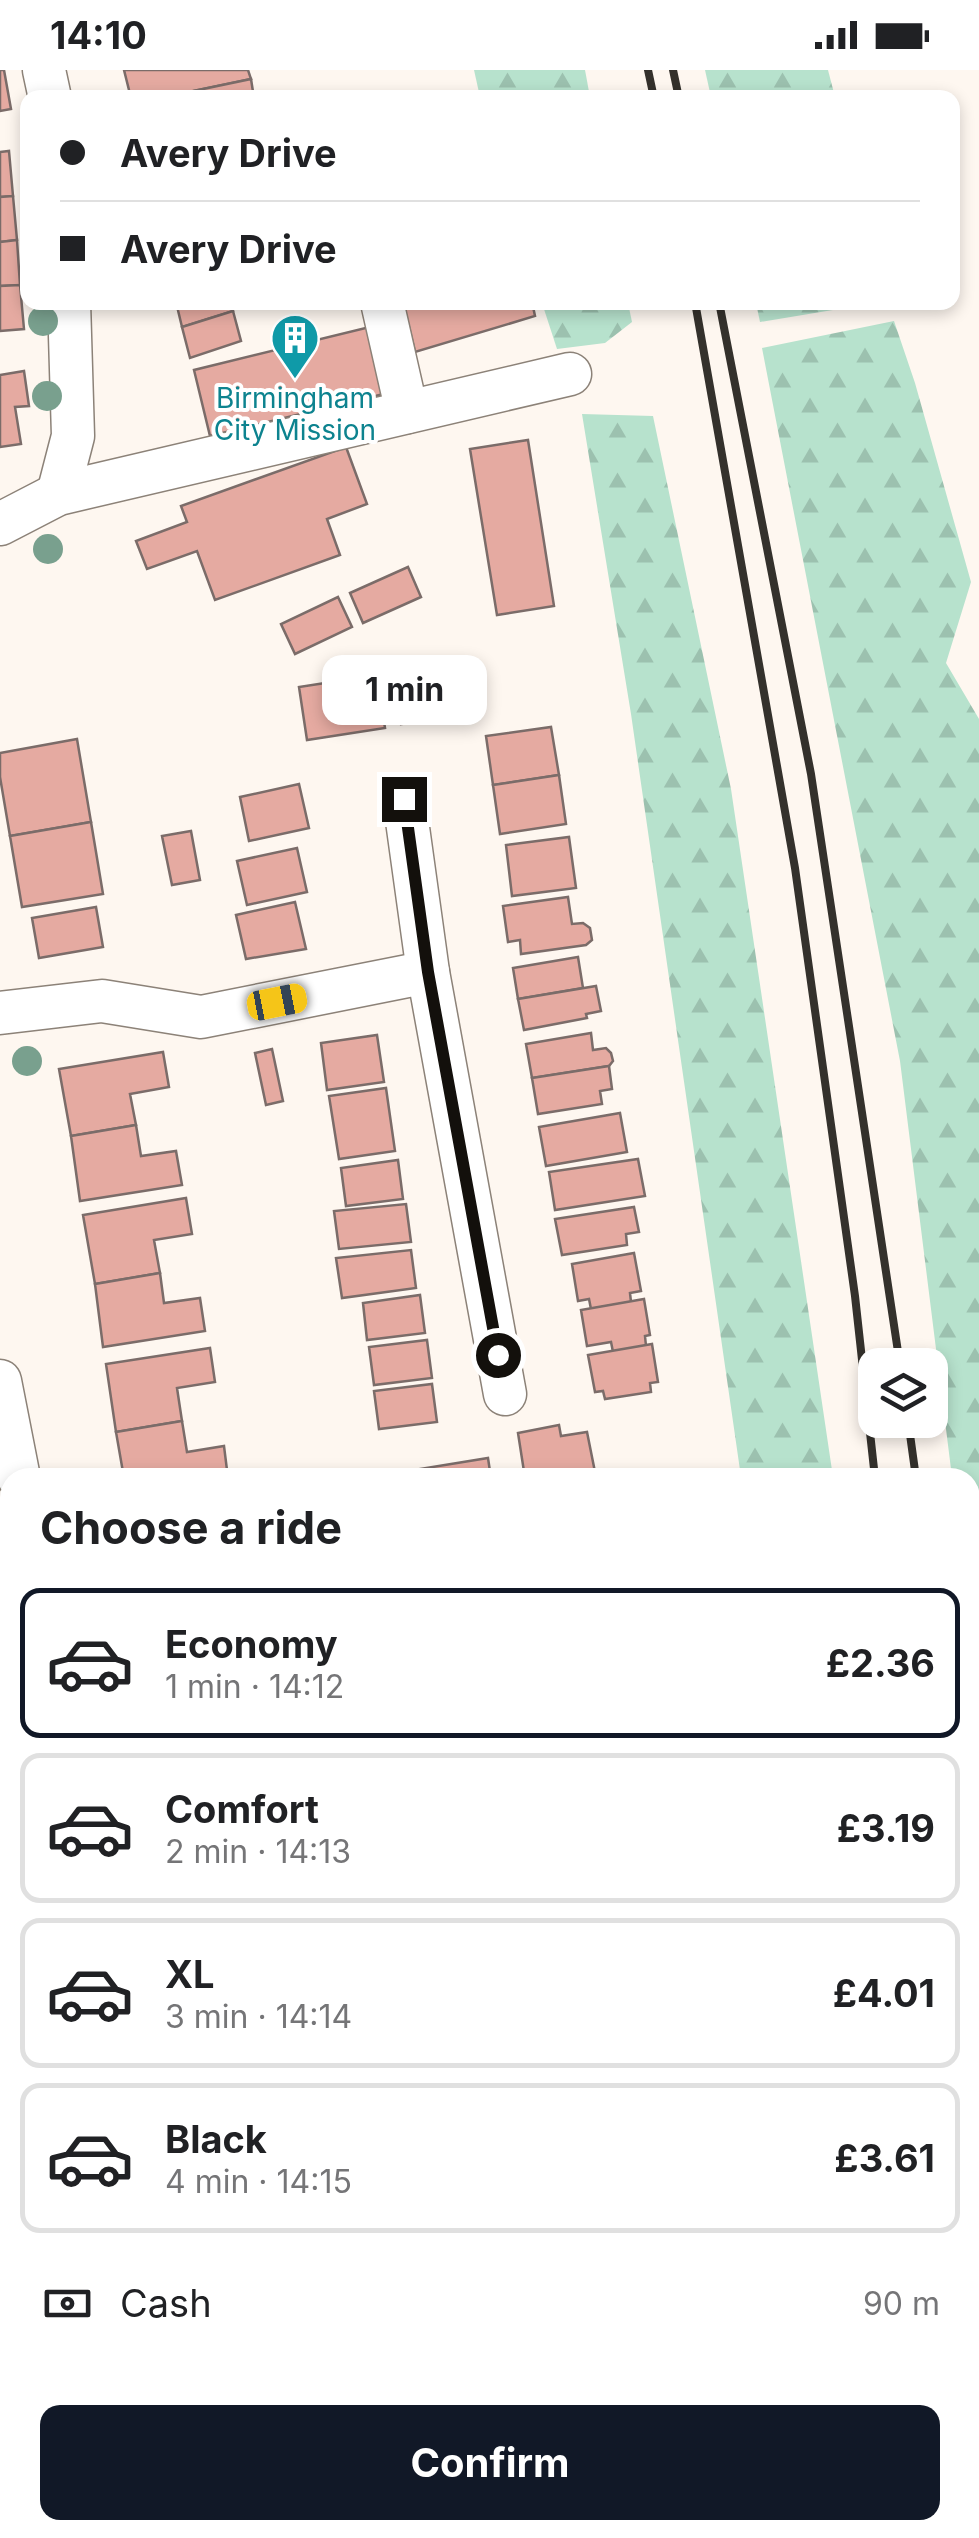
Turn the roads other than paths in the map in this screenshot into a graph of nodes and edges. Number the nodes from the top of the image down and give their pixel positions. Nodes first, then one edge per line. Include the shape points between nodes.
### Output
1 (69, 310) edge
2 (384, 310) edge
3 (570, 374) dead end
4 (407, 412) junction
5 (58, 494) junction
6 (0, 524) edge
7 (404, 799) dead end
8 (428, 972) junction
9 (0, 1013) edge
10 (0, 1381) edge
11 (505, 1394) dead end
12 (18, 1468) edge

1 - 5 street via 73,436
2 - 4 street
3 - 4 street
4 - 5 street
5 - 6 street
7 - 8 street
8 - 9 street via 201,1017 102,1000
8 - 11 street
10 - 12 street

